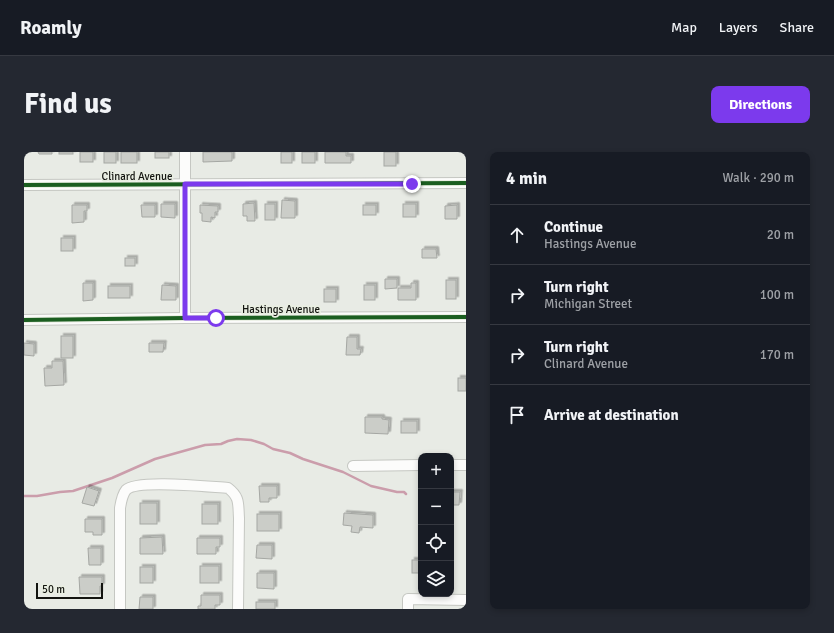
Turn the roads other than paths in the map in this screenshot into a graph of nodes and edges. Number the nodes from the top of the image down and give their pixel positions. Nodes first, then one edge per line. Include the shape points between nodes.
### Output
1 (185, 152) edge
2 (466, 183) edge
3 (185, 184) junction
4 (24, 185) edge
5 (466, 317) edge
6 (185, 318) junction
7 (24, 320) edge
8 (418, 465) edge
9 (454, 465) edge
10 (466, 465) edge
11 (353, 466) dead end
12 (466, 600) edge
13 (408, 604) edge
14 (120, 609) edge
15 (238, 609) edge

1 - 3 street
2 - 3 street, Clinard Avenue
3 - 4 street, Clinard Avenue
3 - 6 street
5 - 6 street, Hastings Avenue
6 - 7 street, Hastings Avenue
8 - 11 street
9 - 10 street
12 - 13 street
14 - 15 street via 120,508 123,495 133,486 149,484 228,488 236,494 239,518

